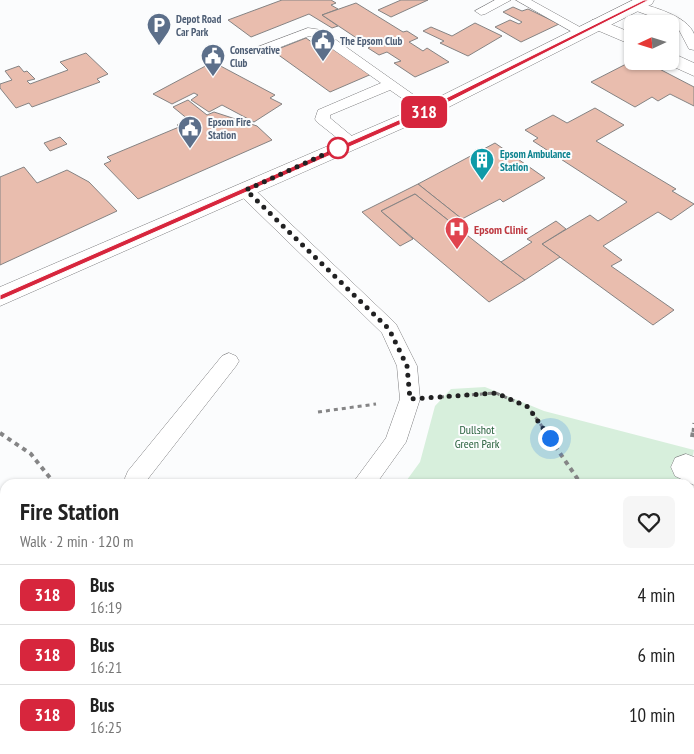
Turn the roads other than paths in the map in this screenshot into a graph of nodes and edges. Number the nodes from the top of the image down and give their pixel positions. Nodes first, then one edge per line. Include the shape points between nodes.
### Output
1 (505, 0) edge
2 (522, 0) edge
3 (640, 3) edge
4 (481, 11) dead end
5 (590, 27) junction
6 (624, 38) edge
7 (694, 46) edge
8 (260, 50) dead end
9 (679, 62) edge
10 (694, 70) edge
11 (390, 84) junction
12 (428, 110) junction
13 (351, 142) junction
14 (246, 190) junction
15 (0, 297) edge
16 (229, 362) dead end
17 (136, 479) edge
18 (367, 479) edge

1 - 4 lane
2 - 5 lane
3 - 5 main road
3 - 7 lane via 674,20 684,28
5 - 6 main road
5 - 12 main road
8 - 11 lane via 308,32 317,33
9 - 10 main road
11 - 12 lane
11 - 13 lane via 324,113 322,119
12 - 13 main road
13 - 14 main road
14 - 15 main road
14 - 18 lane via 389,329 407,366 410,399 395,442
16 - 17 lane

